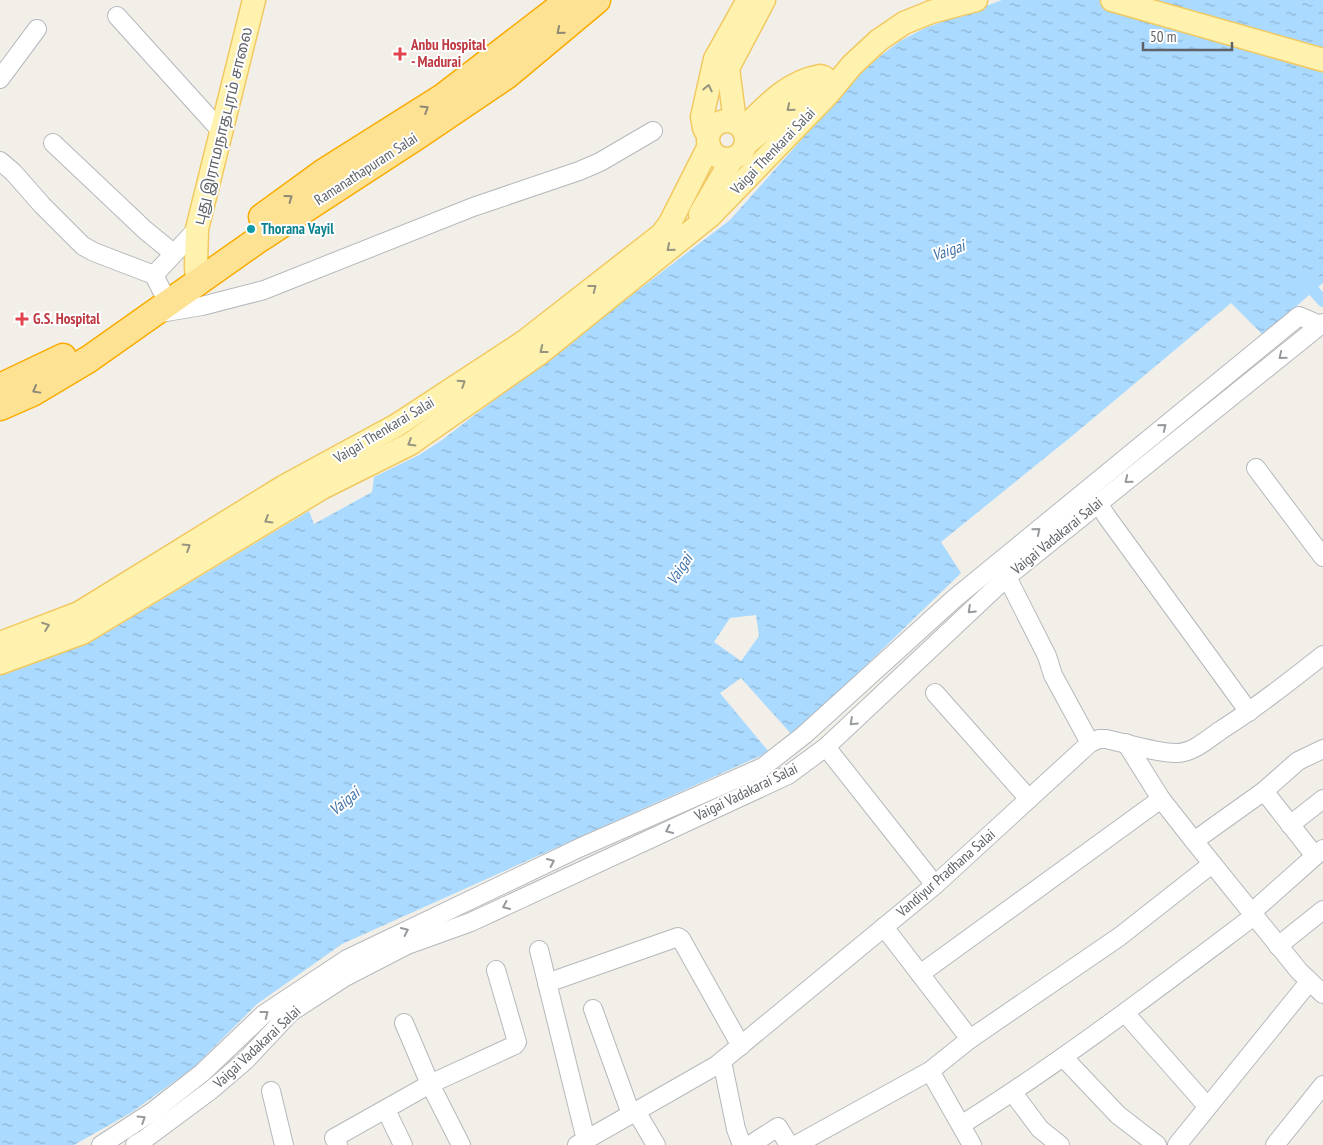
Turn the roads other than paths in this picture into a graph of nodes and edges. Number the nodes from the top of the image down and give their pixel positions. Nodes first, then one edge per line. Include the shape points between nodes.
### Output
1 (254, 0) edge
2 (569, 0) edge
3 (597, 0) edge
4 (748, 0) edge
5 (764, 0) edge
6 (976, 0) edge
7 (1112, 0) edge
8 (117, 16) dead end
9 (37, 29) dead end
10 (1323, 60) edge
11 (852, 65) junction
12 (0, 79) edge
13 (221, 131) junction
14 (654, 131) dead end
15 (739, 138) junction
16 (709, 140) junction
17 (53, 144) dead end
18 (0, 161) edge
19 (197, 229) junction
20 (689, 232) junction
21 (173, 253) junction
22 (197, 274) junction
23 (150, 300) junction
24 (1321, 324) edge
25 (0, 387) edge
26 (0, 407) edge
27 (1256, 468) dead end
28 (1098, 503) junction
29 (1323, 557) edge
30 (1003, 569) junction
31 (0, 643) edge
32 (1323, 655) edge
33 (0, 663) edge
34 (936, 693) dead end
35 (1249, 712) junction
36 (1090, 743) junction
37 (1126, 743) junction
38 (790, 747) junction
39 (826, 747) junction
40 (1323, 749) edge
41 (804, 764) junction
42 (1264, 791) junction
43 (1029, 799) junction
44 (1161, 799) junction
45 (1323, 799) edge
46 (1290, 825) junction
47 (1194, 841) junction
48 (1319, 852) edge
49 (1212, 864) junction
50 (935, 885) junction
51 (1323, 910) edge
52 (1252, 915) junction
53 (884, 927) junction
54 (1278, 946) junction
55 (539, 950) dead end
56 (496, 970) dead end
57 (920, 974) junction
58 (1309, 982) junction
59 (547, 983) junction
60 (1323, 994) edge
61 (593, 1009) dead end
62 (1125, 1013) junction
63 (404, 1023) dead end
64 (970, 1039) junction
65 (740, 1046) junction
66 (1063, 1057) junction
67 (722, 1062) junction
68 (930, 1071) junction
69 (430, 1084) junction
70 (1323, 1085) edge
71 (272, 1091) dead end
72 (1013, 1093) junction
73 (1207, 1106) junction
74 (386, 1110) junction
75 (634, 1113) junction
76 (961, 1126) junction
77 (587, 1142) edge
78 (332, 1143) edge
79 (100, 1145) edge
80 (135, 1145) edge
81 (284, 1145) edge
82 (403, 1145) edge
83 (461, 1145) edge
84 (656, 1145) edge
85 (742, 1145) edge
86 (750, 1145) edge
87 (789, 1145) edge
88 (796, 1145) edge
89 (972, 1145) edge
90 (1060, 1145) edge
91 (1157, 1145) edge
92 (1177, 1145) edge
93 (1275, 1145) edge

1 - 13 main road, புது இராமநாதபுரம் சாலை
22 -> 2 highway, Ramanathapuram Salai via 324,172 444,98
3 -> 22 highway, Ramanathapuram Salai via 506,76 258,239
16 -> 4 main road via 702,116 715,60
5 - 15 main road via 728,68
6 - 11 main road, Vaigai Thenkarai Salai via 932,12 904,24 879,40
7 - 10 main road
8 - 13 street
9 - 12 street
11 - 15 main road, Vaigai Thenkarai Salai via 811,77 787,89
11 - 20 main road, Vaigai Thenkarai Salai via 710,216
13 - 19 main road, புது இராமநாதபுரம் சாலை
14 - 23 street via 579,171 473,207 264,290 202,306
15 - 16 main road via 720,158 715,155
15 - 16 main road via 724,120 710,130
15 - 20 main road, Vaigai Thenkarai Salai
31 -> 16 main road, Vaigai Thenkarai Salai via 79,613 284,487 397,425 525,341 662,234
17 - 21 street
18 - 23 street via 83,246
19 - 21 street
19 - 22 main road, புது இராமநாதபுரம் சாலை
20 -> 33 main road, Vaigai Thenkarai Salai via 540,353 410,444 322,488 82,633
21 - 23 street
22 - 23 highway, Ramanathapuram Salai
23 - 25 highway, Ramanathapuram Salai via 77,351
23 -> 26 highway, Ramanathapuram Salai via 89,359 32,393
24 -> 28 street, Vaigai Vadakarai Salai
30 -> 24 street, Vaigai Vadakarai Salai via 1299,316
27 - 29 street
28 - 30 street, Vaigai Vadakarai Salai
28 - 35 street
30 - 36 street via 1047,656 1053,675
30 - 38 street, Vaigai Vadakarai Salai via 955,598
30 -> 39 street, Vaigai Vadakarai Salai
32 - 35 street
34 - 43 street
35 - 37 street via 1184,752 1164,752
36 - 37 street via 1099,739
36 - 43 street, Vandiyur Pradhana Salai
37 - 44 street
38 - 41 street
79 -> 38 street, Vaigai Vadakarai Salai via 152,1112 202,1073 264,1014 346,959 579,848 763,767
39 - 41 street, Vaigai Vadakarai Salai
39 - 50 street
40 - 42 street via 1298,761
41 -> 80 street, Vaigai Vadakarai Salai via 770,784 471,922 407,946 345,977 291,1012 245,1061 211,1090
42 - 46 street
42 - 47 street
43 - 50 street, Vandiyur Pradhana Salai
44 - 47 street
44 - 57 street
45 - 46 street
46 - 48 street
47 - 49 street
48 - 52 street
49 - 52 street
49 - 64 street via 1119,937
50 - 53 street, Vandiyur Pradhana Salai
51 - 54 street
52 - 54 street
52 - 62 street
53 - 57 street
53 - 65 street, Vandiyur Pradhana Salai
54 - 58 street
55 - 59 street
56 - 69 street via 517,1042
57 - 64 street
58 - 60 street
58 - 73 street
59 - 65 street via 678,937
59 - 77 street
61 - 75 street
62 - 66 street
62 - 73 street
63 - 69 street
64 - 68 street
65 - 67 street, Vandiyur Pradhana Salai
66 - 72 street
66 - 91 street via 1118,1115
67 - 75 street, Vandiyur Pradhana Salai
67 - 85 street
68 - 76 street
68 - 88 street
69 - 74 street
69 - 83 street
70 - 93 street
71 - 81 street
72 - 76 street
72 - 90 street via 1040,1129
73 - 92 street
74 - 78 street
74 - 82 street
75 - 77 street, Vandiyur Pradhana Salai
75 - 84 street
76 - 89 street
86 - 87 street via 778,1127

